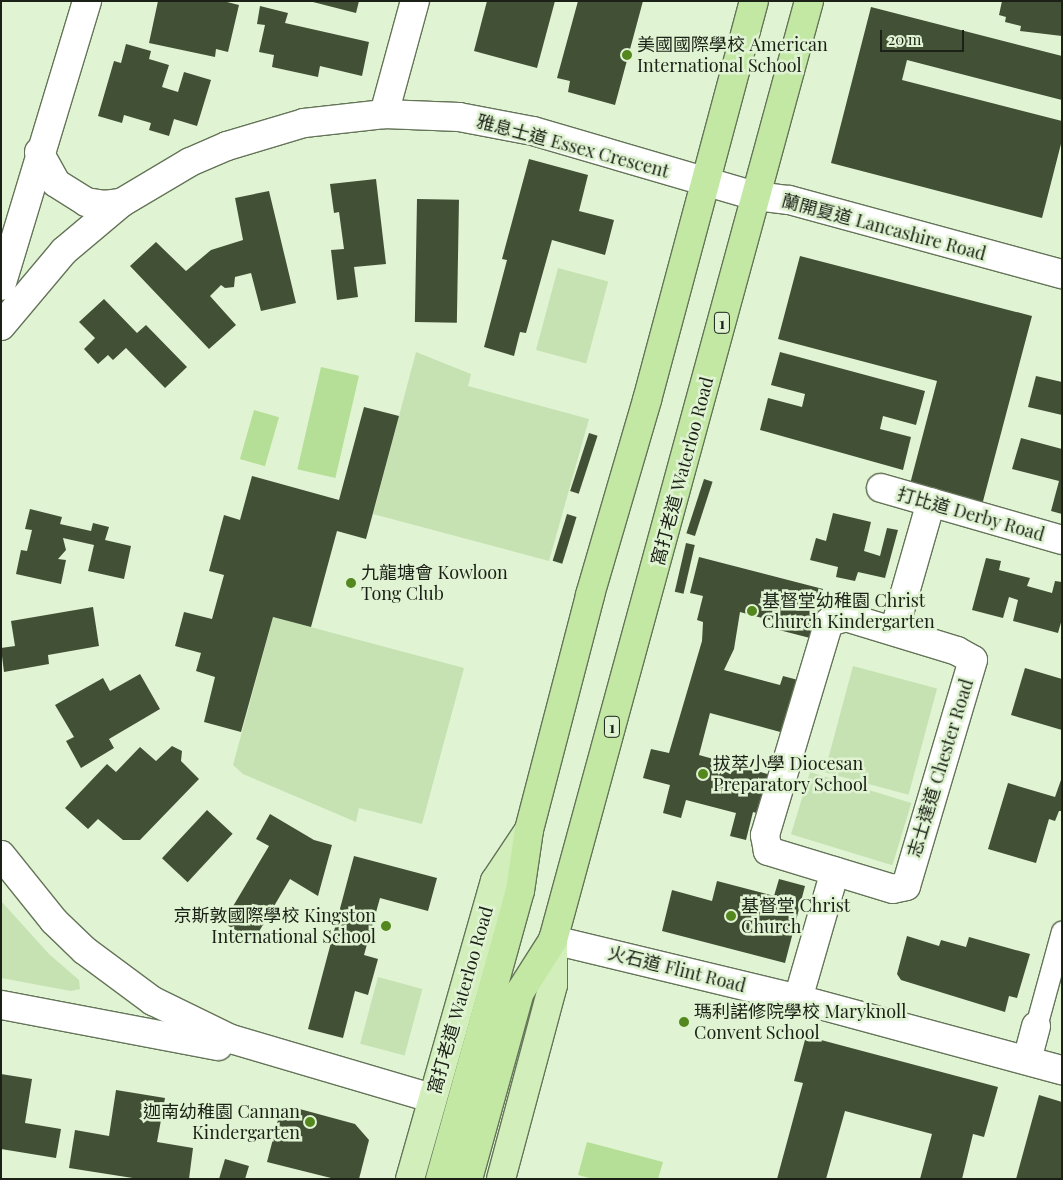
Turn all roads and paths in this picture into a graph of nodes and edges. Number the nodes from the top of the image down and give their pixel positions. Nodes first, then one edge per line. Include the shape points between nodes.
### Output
1 (86, 1) edge
2 (415, 1) edge
3 (754, 1) edge
4 (809, 1) edge
5 (384, 114) junction
6 (39, 152) junction
7 (705, 182) junction
8 (756, 196) junction
9 (121, 203) junction
10 (1062, 274) edge
11 (1, 286) edge
12 (1, 326) edge
13 (881, 488) dead end
14 (931, 502) junction
15 (1062, 540) edge
16 (894, 631) junction
17 (529, 830) junction
18 (1, 855) edge
19 (835, 870) junction
20 (1062, 931) edge
21 (553, 940) junction
22 (118, 977) junction
23 (798, 998) junction
24 (1, 1005) edge
25 (103, 1024) junction
26 (1036, 1026) joint
27 (272, 1053) junction
28 (1027, 1060) junction
29 (1062, 1070) edge
30 (432, 1098) junction
31 (410, 1179) edge
32 (440, 1179) edge
33 (468, 1179) edge
34 (501, 1179) edge

1 - 6 street
2 - 5 street
3 - 7 highway, 窩打老道 Waterloo Road
4 - 8 highway, 窩打老道 Waterloo Road / 1
5 - 7 street, 雅息士道 Essex Crescent via 459,117 496,123
5 - 9 street, 雅息士道 Essex Crescent via 304,123 242,141 190,162
6 - 9 street via 45,169 69,194 86,202
6 - 11 street
7 - 8 street, 蘭開夏道 Lancashire Road
7 - 17 highway, 窩打老道 Waterloo Road via 590,595
8 - 10 street, 蘭開夏道 Lancashire Road via 789,200
8 - 21 highway, 窩打老道 Waterloo Road / 1
9 - 12 street, 雅息士道 Essex Crescent via 64,251
13 - 14 street, 打比道 Derby Road
14 - 15 street, 打比道 Derby Road
14 - 16 street
16 - 19 street, 志士達道 Chester Road via 846,617 829,622 764,835 768,851
16 - 19 street, 志士達道 Chester Road via 956,651 973,660 906,886 893,889
17 - 30 main road, 窩打老道 Waterloo Road via 495,881
17 - 32 highway, 窩打老道 Waterloo Road via 520,891
18 - 22 street via 54,921
19 - 23 street
20 - 26 street
21 - 23 street, 火石道 Flint Road
21 - 33 highway, 窩打老道 Waterloo Road / 1 via 520,992
21 - 34 main road, 窩打老道 Waterloo Road via 553,985
22 - 25 street via 122,995 120,1005
22 - 27 street via 191,1022
23 - 28 street, 火石道 Flint Road
24 - 25 street
25 - 27 street
26 - 28 street
27 - 30 street
28 - 29 street, 火石道 Flint Road
30 - 31 main road, 窩打老道 Waterloo Road

